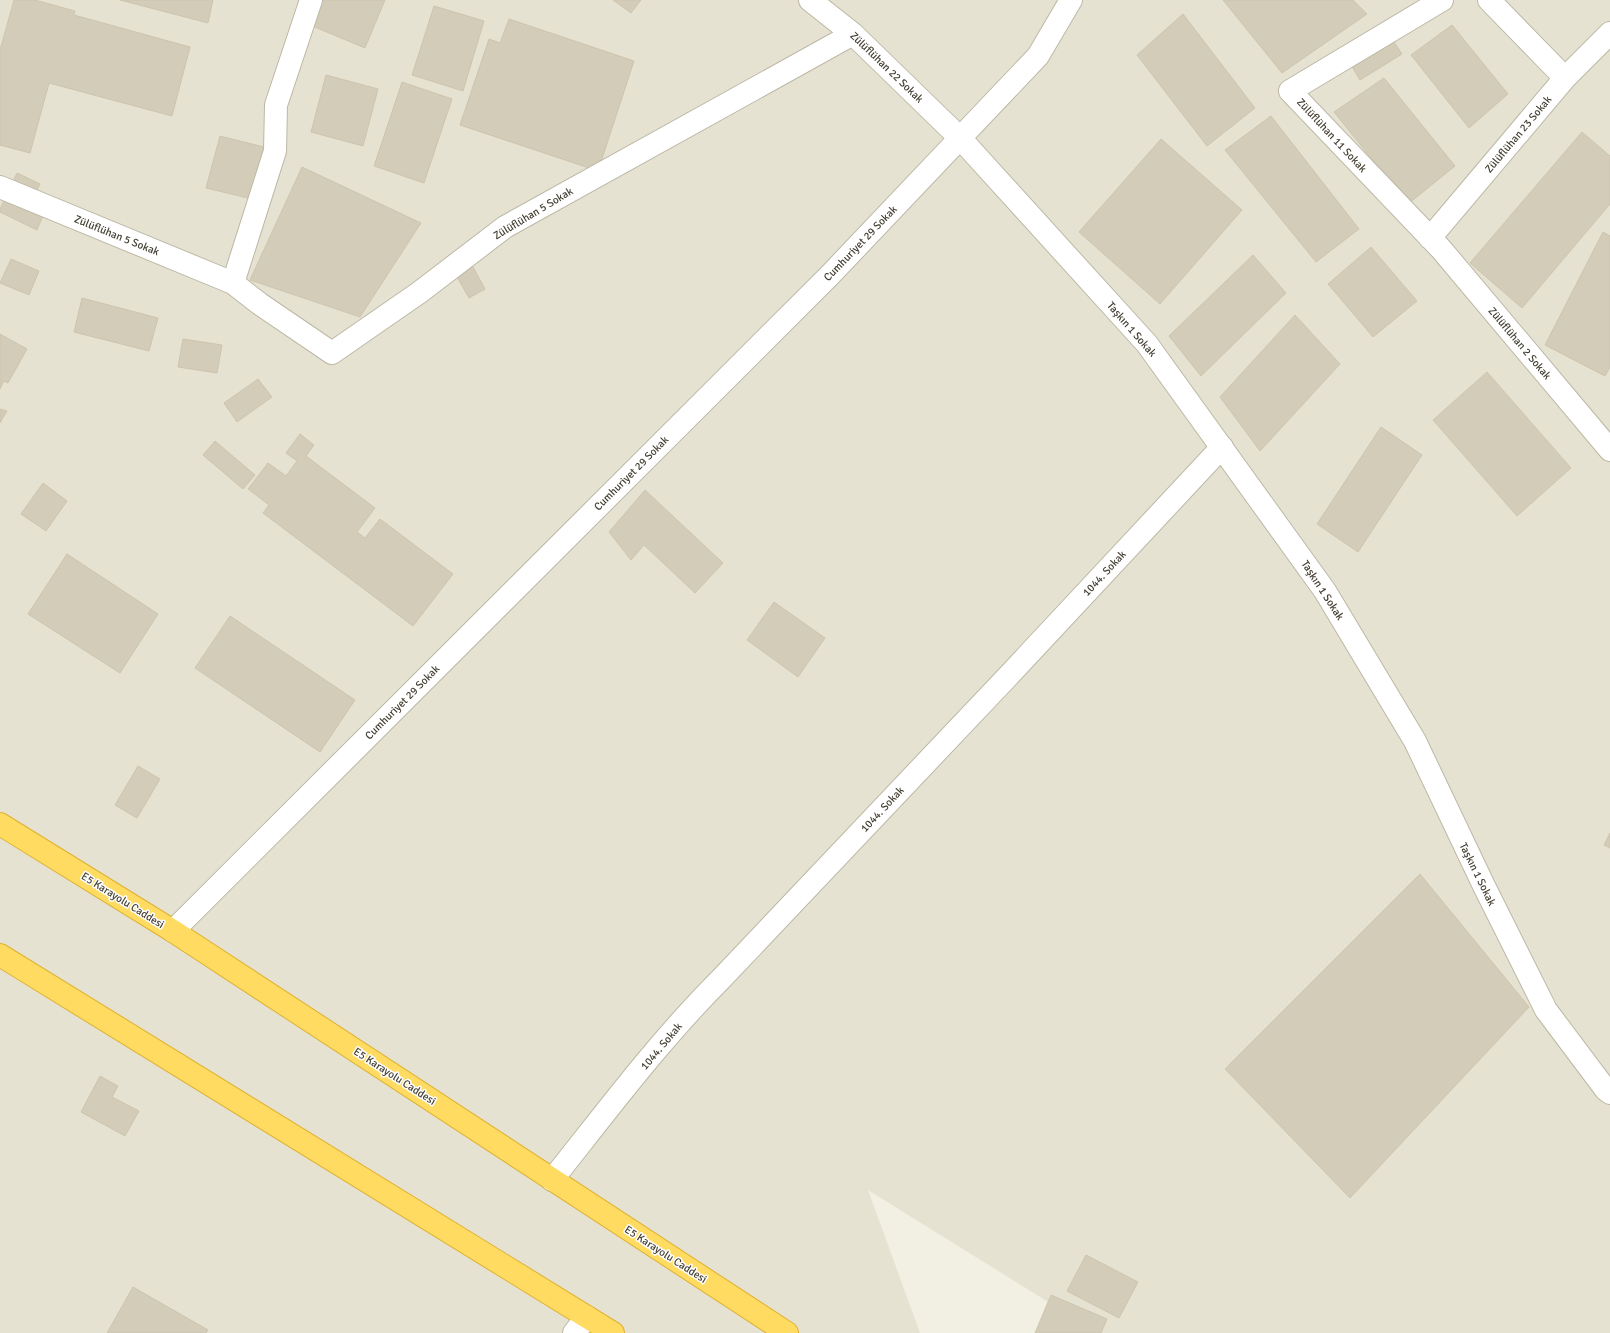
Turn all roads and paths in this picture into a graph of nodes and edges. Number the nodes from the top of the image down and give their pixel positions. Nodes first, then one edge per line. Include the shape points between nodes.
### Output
1 (311, 0) edge
2 (810, 0) edge
3 (1071, 0) edge
4 (1442, 0) edge
5 (1489, 0) edge
6 (1610, 33) edge
7 (853, 34) junction
8 (1565, 78) junction
9 (960, 138) junction
10 (0, 187) edge
11 (1430, 238) junction
12 (233, 283) junction
13 (1222, 447) junction
14 (1610, 450) edge
15 (0, 824) edge
16 (173, 931) junction
17 (0, 955) edge
18 (1610, 1093) edge
19 (552, 1180) junction
20 (581, 1325) edge
21 (613, 1333) edge
22 (787, 1333) edge

1 - 12 street via 276,106 275,150
2 - 7 street, Zülüflühan 22 Sokak
3 - 9 street, Cumhuriyet 29 Sokak via 1038,56
4 - 11 street, Zülüflühan 11 Sokak via 1290,91
5 - 8 street
6 - 8 street, Zülüflühan 23 Sokak
7 - 9 street, Zülüflühan 22 Sokak
7 - 12 street, Zülüflühan 5 Sokak via 505,227 420,292 332,353
8 - 11 street, Zülüflühan 23 Sokak
9 - 13 street, Taşkın 1 Sokak via 1147,344
9 - 16 street, Cumhuriyet 29 Sokak via 830,274
10 - 12 street, Zülüflühan 5 Sokak
11 - 14 street, Zülüflühan 2 Sokak
13 - 18 street, Taşkın 1 Sokak via 1330,597 1415,741 1546,1010
13 - 19 street, 1044. Sokak via 693,1007
15 - 16 highway, E5 Karayolu Caddesi
16 - 19 highway, E5 Karayolu Caddesi
17 - 20 highway
19 - 22 highway, E5 Karayolu Caddesi
20 - 21 highway

